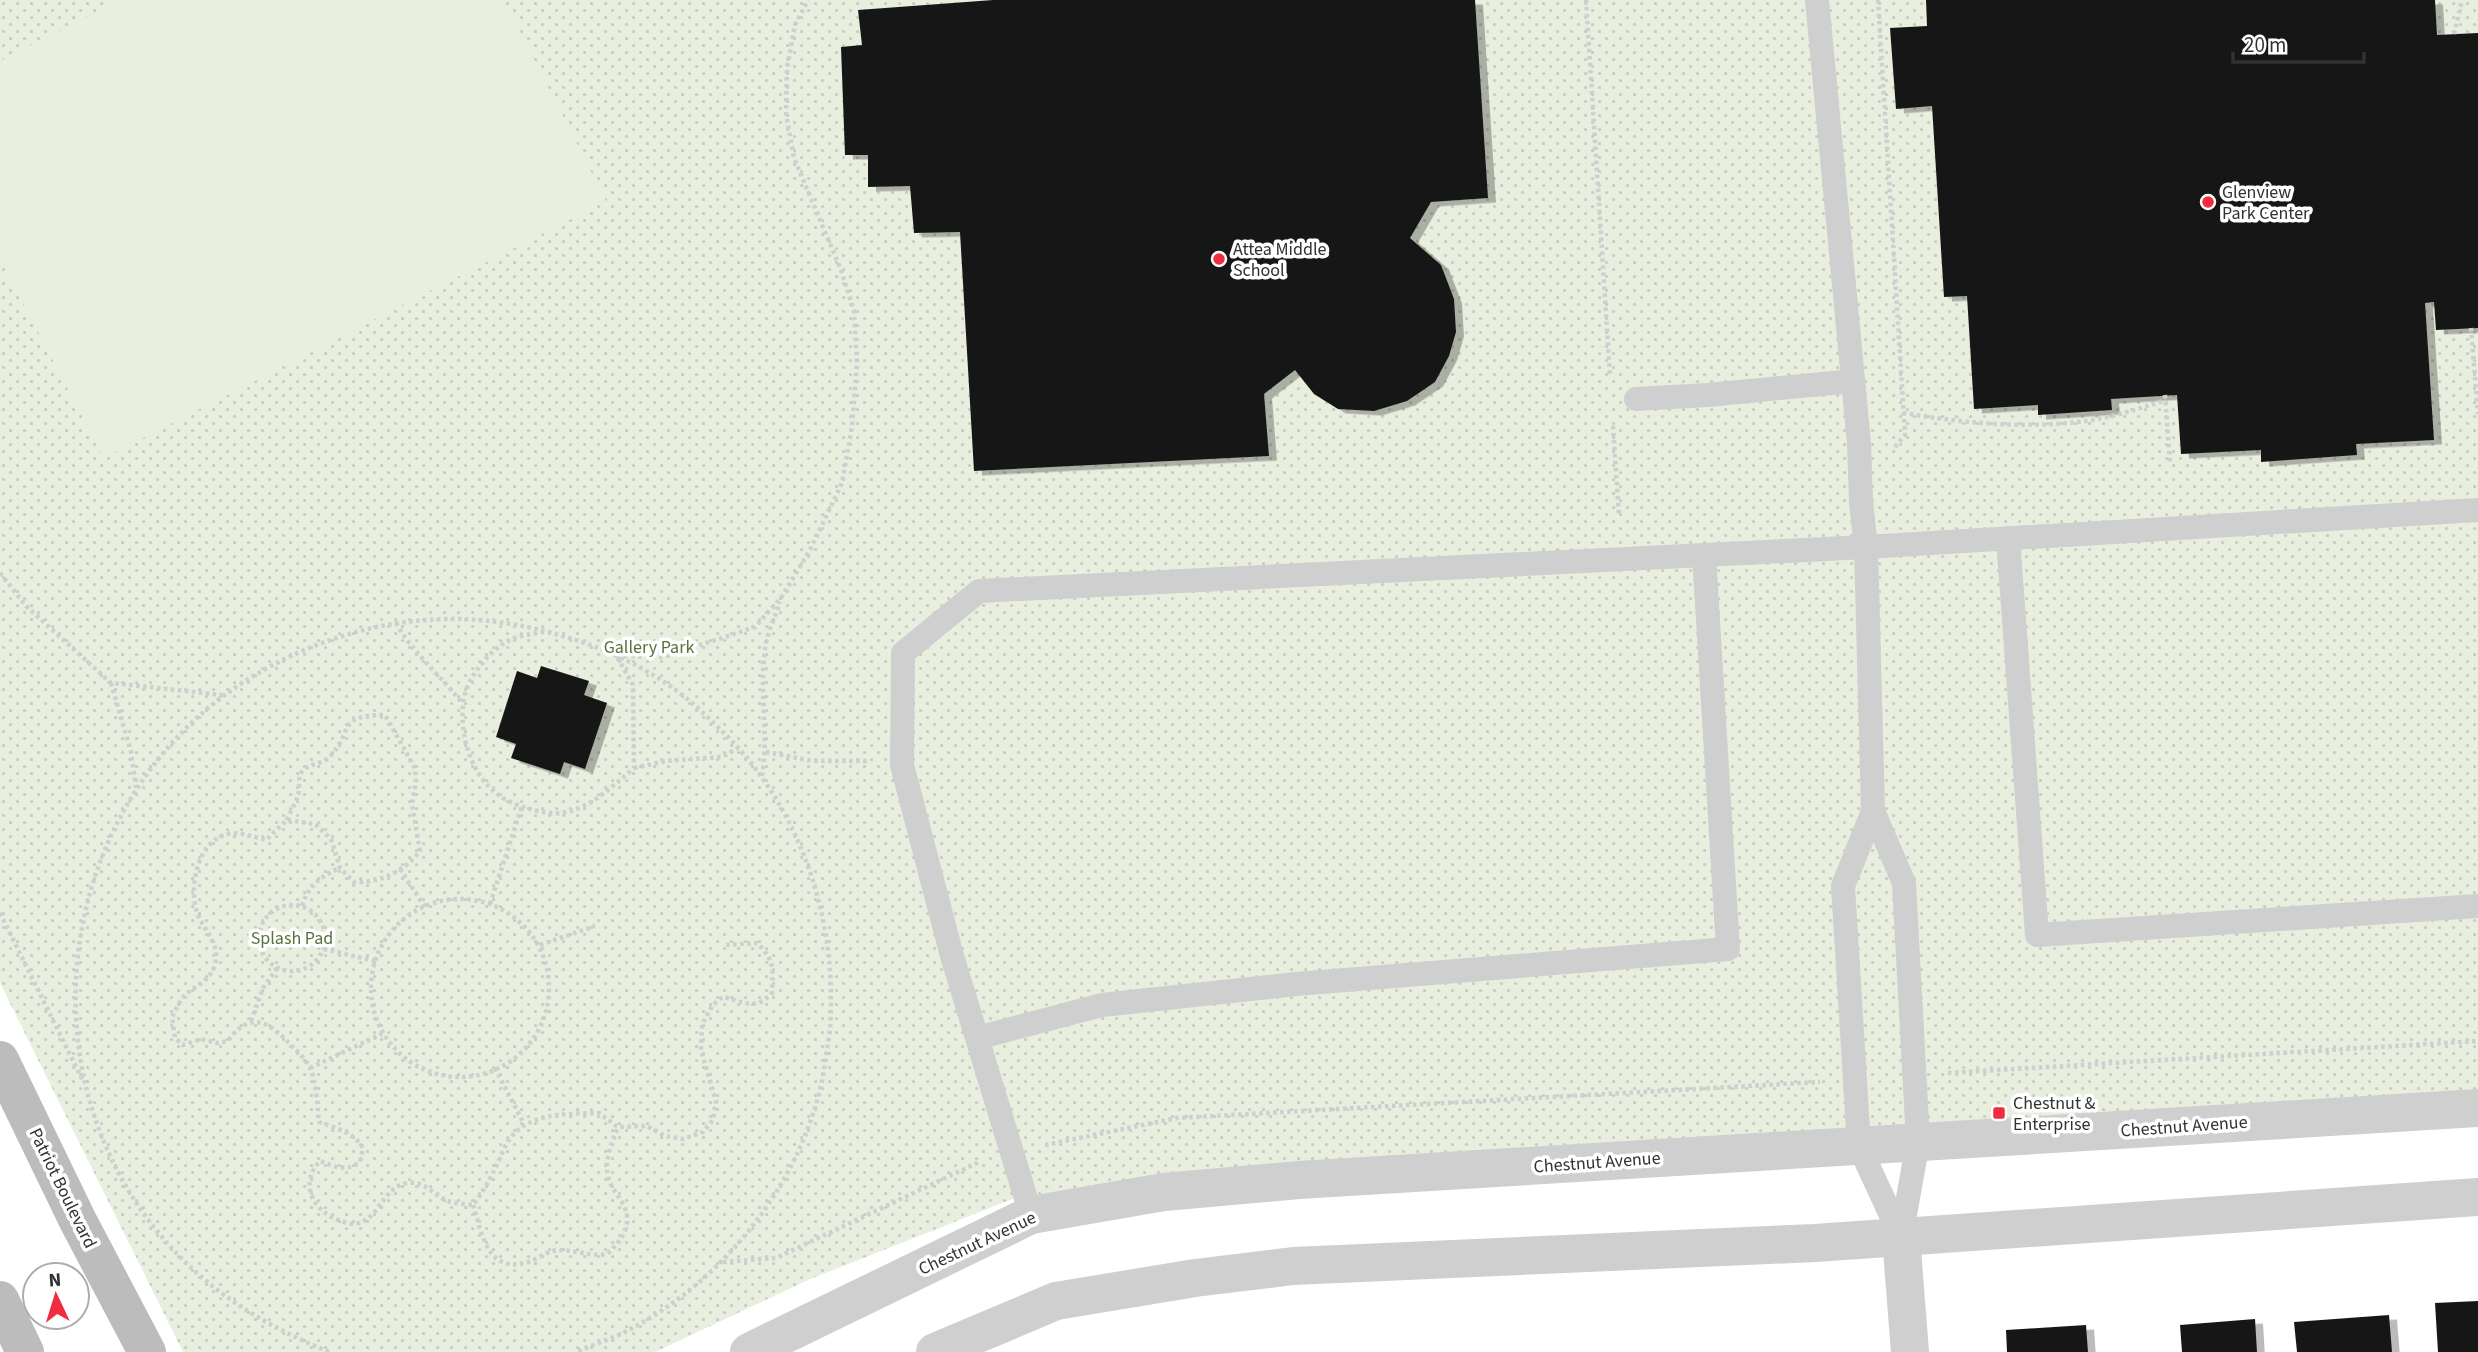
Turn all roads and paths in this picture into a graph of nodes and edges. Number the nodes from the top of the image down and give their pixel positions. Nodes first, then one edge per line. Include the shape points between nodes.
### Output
1 (808, 0) edge
2 (1586, 0) edge
3 (1817, 0) edge
4 (1878, 0) edge
5 (2462, 0) edge
6 (2454, 34) dead end
7 (2471, 328) dead end
8 (1610, 378) dead end
9 (1853, 381) junction
10 (1636, 399) dead end
11 (1903, 413) junction
12 (2478, 414) edge
13 (1613, 419) dead end
14 (1888, 458) dead end
15 (2170, 462) dead end
16 (2478, 510) edge
17 (1619, 516) dead end
18 (2008, 538) junction
19 (1866, 547) junction
20 (1704, 555) junction
21 (0, 573) edge
22 (781, 598) junction
23 (396, 623) junction
24 (546, 631) junction
25 (617, 656) junction
26 (111, 683) junction
27 (222, 695) junction
28 (462, 704) junction
29 (739, 748) junction
30 (766, 752) junction
31 (902, 765) junction
32 (634, 768) junction
33 (762, 777) junction
34 (137, 789) junction
35 (522, 806) junction
36 (1873, 811) junction
37 (286, 820) junction
38 (340, 868) junction
39 (400, 869) junction
40 (491, 904) junction
41 (302, 906) junction
42 (2478, 906) edge
43 (425, 907) junction
44 (0, 913) edge
45 (595, 926) dead end
46 (540, 945) junction
47 (724, 945) dead end
48 (324, 949) junction
49 (375, 961) junction
50 (277, 968) junction
51 (251, 1021) junction
52 (382, 1034) junction
53 (976, 1038) junction
54 (2478, 1041) edge
55 (0, 1060) edge
56 (310, 1068) junction
57 (495, 1068) junction
58 (1943, 1073) dead end
59 (1823, 1082) dead end
60 (86, 1087) junction
61 (2478, 1108) edge
62 (524, 1124) junction
63 (618, 1127) junction
64 (1918, 1142) junction
65 (1859, 1146) junction
66 (1012, 1154) junction
67 (2478, 1197) edge
68 (472, 1205) junction
69 (1031, 1215) junction
70 (1901, 1237) junction
71 (722, 1262) junction
72 (0, 1300) edge
73 (25, 1352) edge
74 (148, 1352) edge
75 (328, 1352) edge
76 (576, 1352) edge
77 (749, 1352) edge
78 (935, 1352) edge
79 (1910, 1352) edge

1 - 22 path via 795,25 787,68 786,114 794,158 837,258 854,311 857,362 842,482
2 - 8 path
3 - 9 lane
4 - 11 path
5 - 6 path
7 - 12 path
9 - 10 lane
9 - 19 lane
11 - 14 path via 1905,435
11 - 15 path via 2032,425 2091,420 2165,398
13 - 17 path
16 - 18 lane
18 - 19 lane
18 - 42 lane via 2038,935
19 - 20 lane
19 - 36 lane
20 - 31 lane via 979,591 903,653
20 - 53 lane via 1728,950 1296,984 1102,1005
21 - 26 path via 26,606
22 - 25 path via 755,627 664,657
22 - 30 path via 765,648
23 - 24 path via 479,619
23 - 27 path via 300,650
23 - 28 path
24 - 25 path
24 - 28 path via 508,640 487,658
25 - 29 path via 670,686
25 - 32 path via 633,685
26 - 27 path
26 - 34 path
27 - 34 path via 162,755
28 - 35 path via 465,747 479,775 500,796
29 - 32 path via 722,757
29 - 33 path
30 - 31 path via 813,761
30 - 33 path
31 - 53 lane
32 - 35 path via 599,797 567,812 540,812
33 - 71 path via 796,833 819,895 830,960 831,1026 820,1091 797,1153 765,1211
34 - 60 path via 101,858 80,933 75,1011
35 - 40 path
36 - 64 lane via 1904,883
36 - 65 lane via 1843,886
37 - 38 path via 316,824 331,839
37 - 39 path via 304,769 328,759 340,744 346,725 355,719 385,715 415,768 412,804 420,851
37 - 51 path via 266,840 224,835 206,849 197,866 197,911 213,939 216,963 207,980 185,996 172,1017 175,1038 183,1045 201,1039 228,1041
38 - 39 path via 354,882 371,882
38 - 41 path via 306,891
39 - 43 path
40 - 43 path via 466,899
40 - 46 path via 510,913
41 - 48 path via 324,928
41 - 50 path via 280,906 260,929 261,952
43 - 49 path via 398,924
44 - 60 path
45 - 46 path
46 - 57 path via 549,973 549,1002 540,1030 523,1053
47 - 63 path via 757,943 768,953 772,993 762,1003 750,1005 722,997 702,1025 701,1050 716,1101 713,1120 703,1132 683,1139 647,1126
48 - 49 path
48 - 50 path via 310,967 299,971
49 - 52 path via 370,992
50 - 51 path via 263,988
51 - 56 path via 280,1032
52 - 56 path
52 - 57 path via 403,1057 425,1070 449,1077 474,1077
53 - 66 lane
54 - 58 path
55 - 74 main road, Patriot Boulevard
56 - 68 path via 318,1122 344,1131 363,1148 360,1162 351,1168 320,1161 311,1171 309,1187 321,1211 352,1224 368,1220 394,1187 406,1183 420,1183 450,1202
57 - 62 path
59 - 66 path via 1177,1118
60 - 75 path via 126,1186 156,1230 192,1269 234,1303 279,1331
61 - 64 street, Chestnut Avenue
62 - 63 path via 599,1113
62 - 68 path via 509,1139 484,1192
63 - 68 path via 606,1167 611,1187 626,1208 626,1233 607,1254 556,1250 521,1264 500,1261 490,1255
64 - 65 street, Chestnut Avenue
64 - 70 lane
65 - 69 street, Chestnut Avenue via 1285,1181 1164,1192
65 - 70 lane
66 - 69 lane
66 - 71 path via 970,1164 776,1258
67 - 70 street
69 - 77 street, Chestnut Avenue
70 - 78 street via 1280,1268 1195,1278 1056,1301
70 - 79 street
71 - 76 path via 676,1301 624,1332
72 - 73 main road

